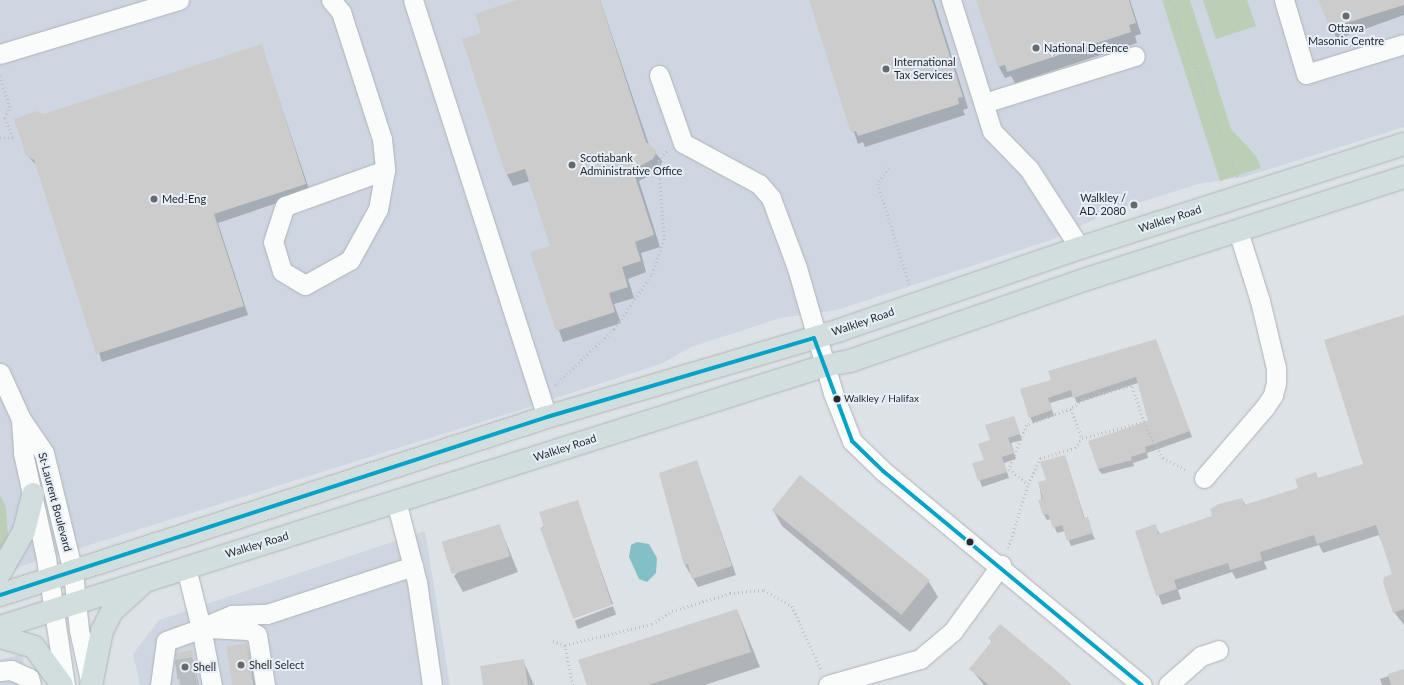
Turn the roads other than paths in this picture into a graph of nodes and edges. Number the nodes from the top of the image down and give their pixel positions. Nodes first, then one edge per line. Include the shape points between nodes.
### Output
1 (179, 0) edge
2 (331, 0) edge
3 (413, 0) edge
4 (950, 0) edge
5 (1284, 0) edge
6 (1404, 44) edge
7 (0, 54) edge
8 (1135, 56) dead end
9 (659, 75) dead end
10 (984, 104) junction
11 (1404, 144) edge
12 (385, 170) junction
13 (1404, 177) edge
14 (1234, 198) junction
15 (1238, 231) junction
16 (1080, 248) junction
17 (1090, 278) junction
18 (814, 338) junction
19 (824, 366) junction
20 (0, 373) edge
21 (547, 417) junction
22 (21, 419) junction
23 (374, 472) junction
24 (1204, 478) road end
25 (33, 494) junction
26 (391, 503) junction
27 (1004, 557) junction
28 (413, 566) junction
29 (186, 568) junction
30 (73, 572) junction
31 (0, 573) edge
32 (49, 580) junction
33 (146, 580) junction
34 (0, 595) edge
35 (75, 604) junction
36 (54, 611) junction
37 (0, 627) edge
38 (201, 628) junction
39 (0, 637) edge
40 (1218, 650) dead end
41 (0, 671) edge
42 (190, 675) edge
43 (31, 685) edge
44 (64, 685) edge
45 (91, 685) edge
46 (265, 685) edge
47 (432, 685) edge
48 (828, 685) edge
49 (1142, 685) edge
50 (1168, 685) edge

1 - 7 street
2 - 12 street via 341,12 382,139
3 - 21 street
4 - 10 street
5 - 6 street via 1306,74
8 - 10 street
9 - 18 street via 683,143 759,184 771,198 796,268
10 - 16 street via 992,131 1029,169
11 - 14 main road, Walkley Road
12 - 12 street via 285,206 273,242 282,271 305,285 350,260 378,209
13 - 15 main road, Walkley Road
14 - 15 main road
14 - 16 main road, Walkley Road
15 - 17 main road, Walkley Road
15 - 24 street via 1260,301 1276,368 1276,383 1273,395 1265,407
16 - 17 main road
16 - 18 main road, Walkley Road
17 - 19 main road, Walkley Road via 850,361
18 - 19 street
18 - 21 main road, Walkley Road
19 - 26 main road, Walkley Road
19 - 27 street via 852,441 883,470
20 - 22 street, St-Laurent Boulevard
21 - 23 main road, Walkley Road
22 - 25 street, St-Laurent Boulevard via 23,453
22 - 30 street, St-Laurent Boulevard via 44,454
23 - 26 main road
23 - 30 main road, Walkley Road
25 - 31 main road via 24,531
25 - 32 street, St-Laurent Boulevard
26 - 28 street
26 - 29 main road, Walkley Road
27 - 48 street via 953,631 920,659
27 - 49 street
28 - 38 street via 267,614 232,615
28 - 47 street
29 - 33 main road, Walkley Road
29 - 38 street
30 - 32 main road, Walkley Road
30 - 35 street, St-Laurent Boulevard
32 - 34 main road, Walkley Road
32 - 36 street, St-Laurent Boulevard
33 - 35 main road, Walkley Road
33 - 45 main road via 112,611 106,624
35 - 36 main road, Walkley Road
35 - 45 street, St-Laurent Boulevard
36 - 37 main road, Walkley Road
36 - 44 street, St-Laurent Boulevard
38 - 42 street
38 - 42 street via 166,641
38 - 46 street via 249,630 257,635
39 - 44 main road via 34,647
40 - 50 street via 1202,656
41 - 43 street via 11,670 29,678

